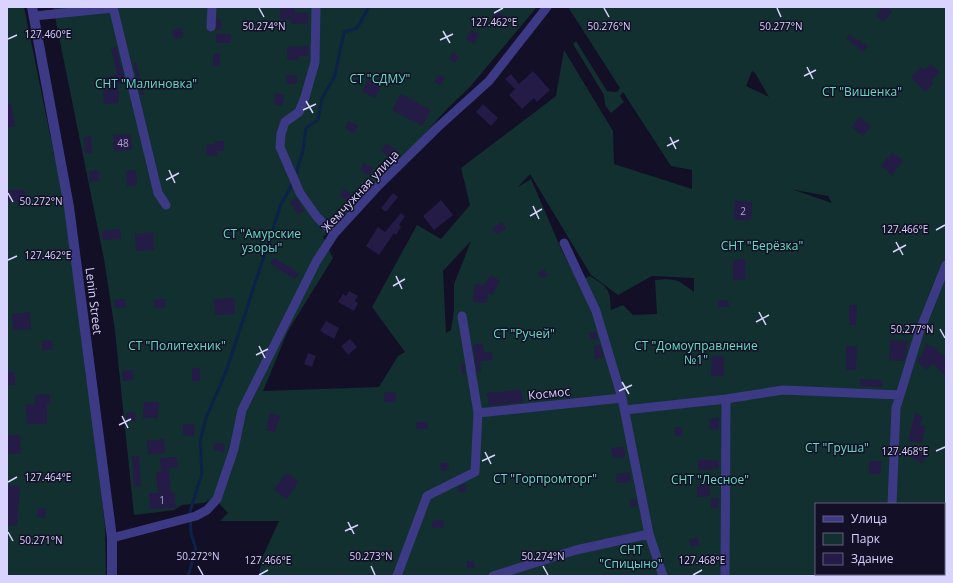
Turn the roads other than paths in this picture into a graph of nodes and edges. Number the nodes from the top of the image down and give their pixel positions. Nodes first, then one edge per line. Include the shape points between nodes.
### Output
1 (113, 7) edge
2 (212, 7) edge
3 (316, 7) edge
4 (547, 7) edge
5 (33, 11) edge
6 (212, 27) dead end
7 (166, 204) dead end
8 (334, 234) junction
9 (564, 243) dead end
10 (946, 265) edge
11 (462, 316) dead end
12 (900, 395) junction
13 (622, 398) junction
14 (726, 399) junction
15 (625, 410) junction
16 (478, 413) junction
17 (892, 503) edge
18 (649, 534) junction
19 (112, 538) junction
20 (112, 576) edge
21 (397, 576) edge
22 (493, 576) edge
23 (663, 576) edge
24 (725, 576) edge

1 - 5 street
1 - 7 street via 158,193
2 - 6 street
3 - 8 street via 315,62 299,112 285,122 280,146 297,186 316,217
4 - 8 street, Жемчужная улица via 490,81 433,132
5 - 19 street, Lenin Street via 69,208
8 - 19 street, Жемчужная улица via 309,275 242,410 234,449 217,499 207,510 196,516
9 - 13 street via 596,311
10 - 12 street via 920,330
11 - 16 street
12 - 14 street via 783,390
12 - 17 street via 896,408
13 - 15 street
13 - 16 street, Космос
14 - 15 street
14 - 24 street
15 - 18 street
16 - 21 street via 475,472 427,496
18 - 22 street via 576,550
18 - 23 street
19 - 20 street, Lenin Street

